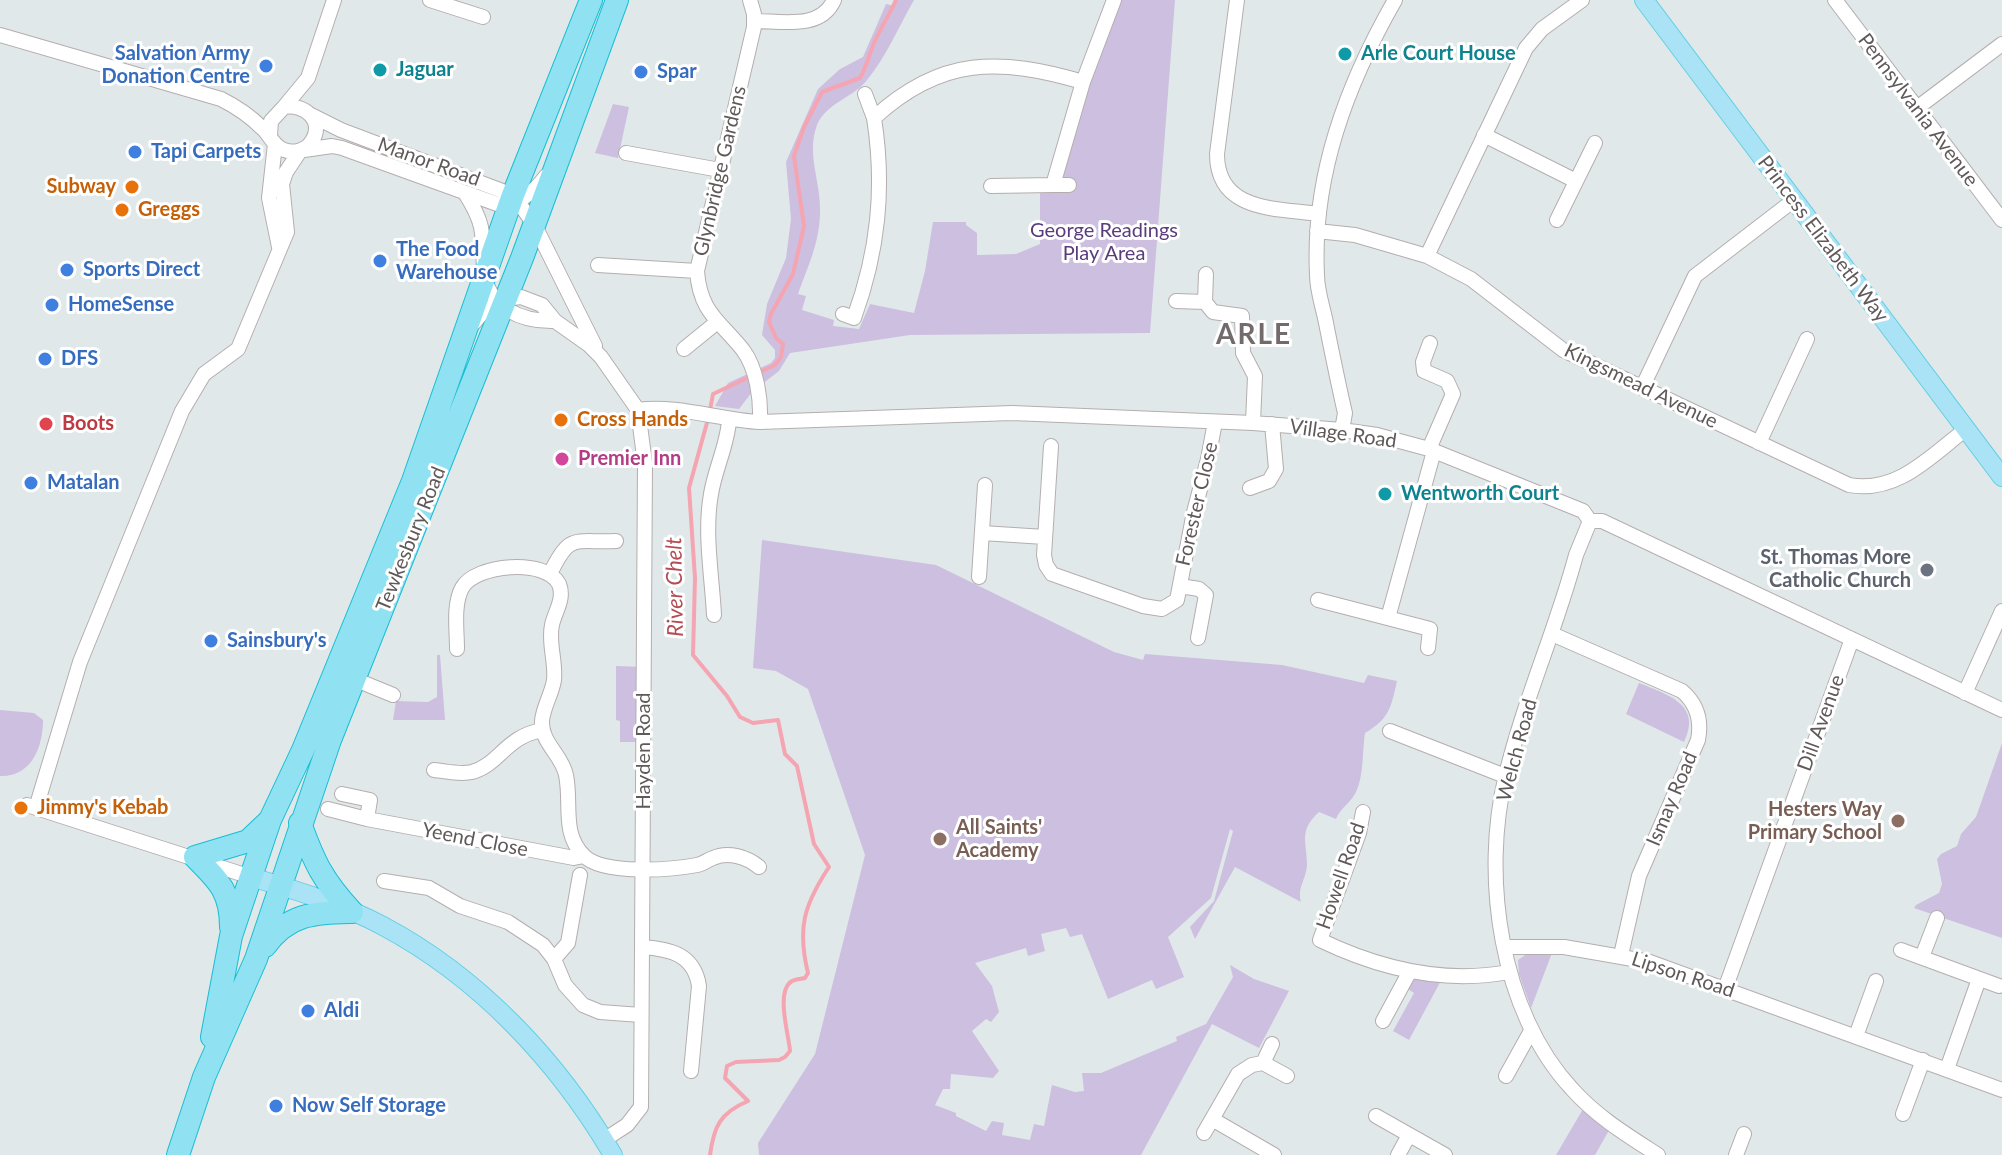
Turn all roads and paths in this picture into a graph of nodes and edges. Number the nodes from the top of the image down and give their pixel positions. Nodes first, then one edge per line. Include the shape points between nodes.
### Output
1 (334, 0) edge
2 (430, 0) edge
3 (591, 0) edge
4 (617, 0) edge
5 (750, 0) edge
6 (834, 0) edge
7 (1114, 0) edge
8 (1237, 0) edge
9 (1395, 0) edge
10 (1582, 0) edge
11 (1644, 0) edge
12 (1839, 1) edge
13 (483, 17) dead end
14 (755, 21) junction
15 (0, 35) edge
16 (2002, 44) edge
17 (308, 78) junction
18 (1083, 82) junction
19 (865, 94) dead end
20 (239, 108) junction
21 (283, 108) junction
22 (1917, 108) junction
23 (311, 115) junction
24 (874, 118) junction
25 (1484, 135) junction
26 (273, 140) junction
27 (1595, 143) dead end
28 (301, 150) junction
29 (626, 153) dead end
30 (558, 160) junction
31 (720, 170) junction
32 (1576, 181) junction
33 (1053, 185) junction
34 (1069, 185) dead end
35 (991, 186) dead end
36 (465, 193) junction
37 (514, 199) junction
38 (1794, 200) junction
39 (1999, 211) edge
40 (1319, 214) junction
41 (1557, 220) dead end
42 (534, 224) junction
43 (1317, 231) junction
44 (279, 247) junction
45 (1427, 256) junction
46 (598, 265) dead end
47 (697, 271) junction
48 (484, 273) junction
49 (1206, 274) dead end
50 (561, 280) junction
51 (1176, 301) dead end
52 (1205, 302) junction
53 (502, 303) junction
54 (843, 314) dead end
55 (555, 321) junction
56 (716, 323) junction
57 (1807, 339) dead end
58 (1430, 343) dead end
59 (458, 347) junction
60 (684, 349) dead end
61 (601, 357) junction
62 (1642, 388) junction
63 (638, 410) junction
64 (725, 420) junction
65 (760, 422) junction
66 (1215, 422) junction
67 (1253, 423) junction
68 (1272, 424) junction
69 (1966, 429) junction
70 (1342, 430) junction
71 (1759, 443) junction
72 (1051, 446) dead end
73 (1432, 450) junction
74 (2002, 477) edge
75 (985, 485) dead end
76 (1250, 488) dead end
77 (1590, 521) junction
78 (982, 533) junction
79 (1045, 537) junction
80 (616, 541) dead end
81 (550, 574) junction
82 (979, 577) dead end
83 (1180, 586) junction
84 (1318, 600) dead end
85 (2002, 611) edge
86 (714, 615) dead end
87 (1388, 618) junction
88 (1552, 634) junction
89 (1198, 638) dead end
90 (1852, 639) junction
91 (1428, 648) dead end
92 (457, 649) dead end
93 (354, 679) junction
94 (1965, 693) junction
95 (393, 695) dead end
96 (2002, 710) edge
97 (542, 730) junction
98 (1390, 731) dead end
99 (330, 740) junction
100 (434, 770) dead end
101 (1505, 776) junction
102 (342, 794) dead end
103 (328, 809) dead end
104 (1363, 812) dead end
105 (367, 819) junction
106 (270, 820) junction
107 (300, 823) junction
108 (584, 856) junction
109 (195, 857) junction
110 (759, 867) dead end
111 (642, 868) junction
112 (580, 875) dead end
113 (251, 877) junction
114 (384, 881) dead end
115 (281, 886) junction
116 (352, 912) junction
117 (1937, 918) dead end
118 (231, 936) junction
119 (642, 947) junction
120 (1504, 947) junction
121 (1901, 950) dead end
122 (1621, 955) junction
123 (1922, 957) junction
124 (256, 959) junction
125 (554, 959) junction
126 (1410, 971) junction
127 (1509, 972) junction
128 (1979, 979) junction
129 (1876, 981) dead end
130 (1999, 986) dead end
131 (1725, 989) junction
132 (217, 1009) junction
133 (641, 1015) junction
134 (1383, 1021) dead end
135 (1531, 1031) junction
136 (1856, 1036) junction
137 (1272, 1044) dead end
138 (1923, 1060) junction
139 (1263, 1063) junction
140 (1947, 1069) junction
141 (691, 1071) dead end
142 (1287, 1076) dead end
143 (1506, 1076) dead end
144 (204, 1077) junction
145 (2002, 1090) edge
146 (1903, 1114) dead end
147 (1376, 1116) dead end
148 (1212, 1119) junction
149 (1204, 1133) dead end
150 (1744, 1134) dead end
151 (1409, 1135) junction
152 (608, 1147) edge
153 (178, 1155) edge
154 (1274, 1155) edge
155 (1398, 1155) edge
156 (1445, 1155) edge
157 (1658, 1155) edge
158 (1736, 1155) edge

1 - 17 street
2 - 13 street
3 - 37 highway, Tewkesbury Road
4 - 30 highway, Tewkesbury Road
5 - 14 street, Glynbridge Gardens
6 - 14 street via 815,19
7 - 18 street
8 - 40 street via 1217,154 1221,177 1249,204
9 - 40 street via 1343,108
10 - 25 street via 1530,42
11 - 38 main road, Princess Elizabeth Way
12 - 22 street, Pennsylvania Avenue
14 - 31 street, Glynbridge Gardens
15 - 20 street
16 - 22 street
17 - 21 street
17 - 23 street
18 - 24 street via 1027,67 975,67 921,84
18 - 33 street
19 - 24 street
20 - 21 street
20 - 26 street
21 - 23 street via 298,106
21 - 26 street via 271,121
22 - 39 street, Pennsylvania Avenue
23 - 28 street via 315,135
23 - 37 street, Manor Road
24 - 54 street via 880,170 875,245 854,318
25 - 32 street
25 - 45 street
26 - 28 street via 286,151
26 - 44 street via 269,198
27 - 32 street
28 - 36 street, Manor Road via 342,148
28 - 44 street via 283,178 287,232
29 - 31 street
30 - 37 street via 537,188
30 - 42 highway, Tewkesbury Road
31 - 47 street, Glynbridge Gardens
32 - 41 street
33 - 34 street
33 - 35 street
36 - 37 street, Manor Road via 497,204
36 - 48 street via 480,224
37 - 42 street
37 - 48 highway, Tewkesbury Road
38 - 62 street via 1695,276
38 - 69 main road, Princess Elizabeth Way
40 - 43 street
42 - 50 street, Hayden Road
42 - 53 highway, Tewkesbury Road
43 - 45 street, Kingsmead Avenue via 1355,235
43 - 70 street via 1317,277 1345,413
44 - 109 street via 238,349 204,374 182,411 80,662 32,806
45 - 62 street, Kingsmead Avenue via 1471,279 1563,350
46 - 47 street
47 - 56 street, Glynbridge Gardens via 702,299
48 - 53 street via 490,292
48 - 59 highway, Tewkesbury Road
49 - 52 street
50 - 55 street
50 - 61 street, Hayden Road
51 - 52 street
52 - 67 street via 1213,312 1243,318 1243,353 1255,376
53 - 55 street, Hayden Road via 538,321
53 - 59 street via 477,318
53 - 93 highway, Tewkesbury Road
55 - 61 street, Hayden Road
56 - 60 street
56 - 65 street, Glynbridge Gardens via 749,361
57 - 71 street
58 - 73 street via 1424,371 1447,381 1453,394
59 - 106 highway, Tewkesbury Road via 386,549
61 - 63 street, Hayden Road
62 - 71 street, Kingsmead Avenue
63 - 64 street, Village Road via 656,407
63 - 111 street, Hayden Road via 645,464
64 - 65 street, Village Road
64 - 86 street via 728,437 709,504
65 - 66 street, Village Road via 1012,413
66 - 67 street, Village Road
66 - 83 street, Forester Close
67 - 68 street, Village Road
68 - 70 street, Village Road
68 - 76 street via 1276,469 1269,481
69 - 71 street, Kingsmead Avenue via 1900,478 1870,487 1840,482
69 - 74 main road, Princess Elizabeth Way
70 - 73 street, Village Road
72 - 79 street, Forester Close
73 - 77 street, Village Road via 1583,511
73 - 87 street
75 - 78 street
77 - 88 street, Welch Road
77 - 90 street, Village Road via 1602,521
78 - 79 street
78 - 82 street
79 - 83 street, Forester Close via 1045,560 1052,574 1155,609 1173,605
80 - 81 street via 569,544
81 - 92 street via 539,569 494,569 472,577 457,603
81 - 97 street via 560,586 561,599 551,627 554,680
83 - 89 street, Forester Close via 1206,595
84 - 87 street
85 - 94 street
87 - 91 street via 1430,629
88 - 101 street, Welch Road
88 - 122 street, Ismay Road via 1682,691 1698,715 1698,740 1639,876
90 - 94 street, Village Road
90 - 131 street, Dill Avenue
93 - 95 street
93 - 99 highway, Tewkesbury Road
94 - 96 street, Village Road
97 - 100 street via 513,740 474,771
97 - 108 street via 563,766 570,834
98 - 101 street
99 - 107 highway, Tewkesbury Road
99 - 113 highway via 311,761 269,867
101 - 120 street, Welch Road via 1497,870
102 - 105 street via 370,800
103 - 105 street, Yeend Close
104 - 126 street, Howell Road via 1320,940
105 - 108 street, Yeend Close
106 - 109 highway via 248,841
106 - 113 highway, Tewkesbury Road
107 - 115 highway, Tewkesbury Road
107 - 116 highway via 327,886
108 - 111 street, Yeend Close via 614,870
109 - 113 street
109 - 118 highway via 227,894
110 - 111 street, Yeend Close via 724,855 699,865
111 - 119 street, Hayden Road
112 - 125 street via 568,943
113 - 115 main road, Hayden Road
113 - 118 highway, Tewkesbury Road
114 - 125 street via 429,888 460,906 508,922 536,939
115 - 116 main road, Hayden Road
115 - 124 highway, Tewkesbury Road
115 - 132 highway via 260,897 227,998
116 - 124 highway via 309,913 293,920 274,934
116 - 152 main road, Hayden Road via 409,941 490,1002 550,1065
117 - 123 street
118 - 132 highway, Tewkesbury Road
119 - 133 street, Hayden Road
119 - 141 street via 674,951 696,974
120 - 122 street, Lipson Road via 1564,947
120 - 127 street, Welch Road
121 - 123 street
122 - 131 street, Lipson Road
123 - 128 street
124 - 144 highway, Tewkesbury Road
125 - 133 street via 565,985 583,1005 600,1012
126 - 127 street, Howell Road via 1466,976
126 - 134 street
127 - 135 street, Welch Road
128 - 130 street
128 - 140 street
129 - 136 street
131 - 136 street, Lipson Road
132 - 144 highway, Tewkesbury Road
133 - 152 street, Hayden Road via 641,1107
135 - 143 street
135 - 157 street, Welch Road via 1586,1104
136 - 138 street, Lipson Road
137 - 139 street
138 - 140 street, Lipson Road
138 - 146 street
139 - 142 street
139 - 148 street via 1238,1074
140 - 145 street, Lipson Road
144 - 153 highway, Tewkesbury Road
147 - 151 street
148 - 149 street
148 - 154 street
150 - 158 street
151 - 155 street
151 - 156 street

